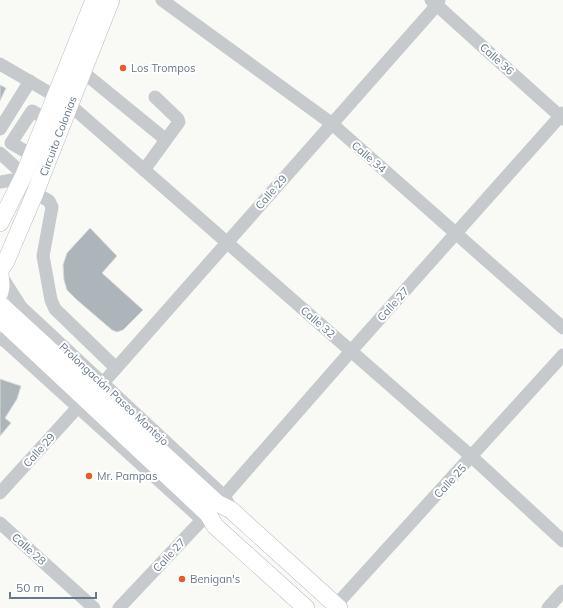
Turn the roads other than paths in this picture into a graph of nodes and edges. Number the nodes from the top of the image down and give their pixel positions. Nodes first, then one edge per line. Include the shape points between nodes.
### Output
1 (94, 0) edge
2 (110, 0) edge
3 (162, 0) edge
4 (435, 2) edge
5 (0, 64) edge
6 (83, 72) junction
7 (30, 81) junction
8 (55, 96) junction
9 (155, 97) dead end
10 (70, 106) junction
11 (562, 116) edge
12 (46, 118) junction
13 (331, 123) junction
14 (0, 129) edge
15 (165, 139) junction
16 (0, 153) edge
17 (32, 155) junction
18 (144, 170) junction
19 (12, 179) edge
20 (35, 193) junction
21 (0, 224) edge
22 (456, 234) junction
23 (226, 242) junction
24 (0, 270) edge
25 (0, 274) edge
26 (1, 306) edge
27 (563, 328) edge
28 (0, 339) edge
29 (351, 351) junction
30 (563, 355) edge
31 (116, 368) junction
32 (103, 383) junction
33 (78, 407) junction
34 (472, 457) junction
35 (0, 493) edge
36 (228, 503) junction
37 (0, 523) edge
38 (209, 523) junction
39 (563, 541) edge
40 (563, 591) edge
41 (337, 607) edge
42 (94, 608) edge
43 (119, 608) edge
44 (306, 608) edge
45 (548, 608) edge

1 - 8 main road, Circuito Colonias
2 - 6 main road, Circuito Colonias
3 - 13 street, Calle 34
4 - 11 street, Calle 36
4 - 13 street, Calle 29
5 - 7 street
6 - 10 main road, Circuito Colonias
6 - 15 street
7 - 8 street
7 - 14 street
8 - 12 main road, Circuito Colonias
9 - 15 street via 179,122
10 - 18 street, Calle 32
10 - 20 main road, Circuito Colonias
11 - 22 street, Calle 27
12 - 17 main road, Circuito Colonias
12 - 17 street via 32,110 11,143
13 - 22 street, Calle 34
13 - 23 street, Calle 29
15 - 18 street
16 - 19 street
17 - 19 main road, Circuito Colonias
18 - 23 street, Calle 32
19 - 21 main road, Circuito Colonias
20 - 24 main road, Circuito Colonias
20 - 31 street via 49,200 52,206 43,256 55,309
22 - 27 street, Calle 34
22 - 29 street, Calle 27
23 - 29 street, Calle 32
23 - 31 street, Calle 29
25 - 26 main road
25 - 32 street, Prolongación Paseo Montejo via 21,307
26 - 36 main road, Prolongación Paseo Montejo via 217,503
26 - 38 main road via 208,514
28 - 33 street
29 - 34 street, Calle 32
29 - 36 street, Calle 27
30 - 34 street, Calle 25
31 - 32 street, Calle 29
32 - 36 street, Prolongación Paseo Montejo
33 - 35 street, Calle 29
33 - 38 street
34 - 39 street, Calle 32
34 - 41 street, Calle 25
36 - 41 main road, Prolongación Paseo Montejo
37 - 42 street, Calle 28
38 - 43 street, Calle 27
38 - 44 main road
40 - 45 street

